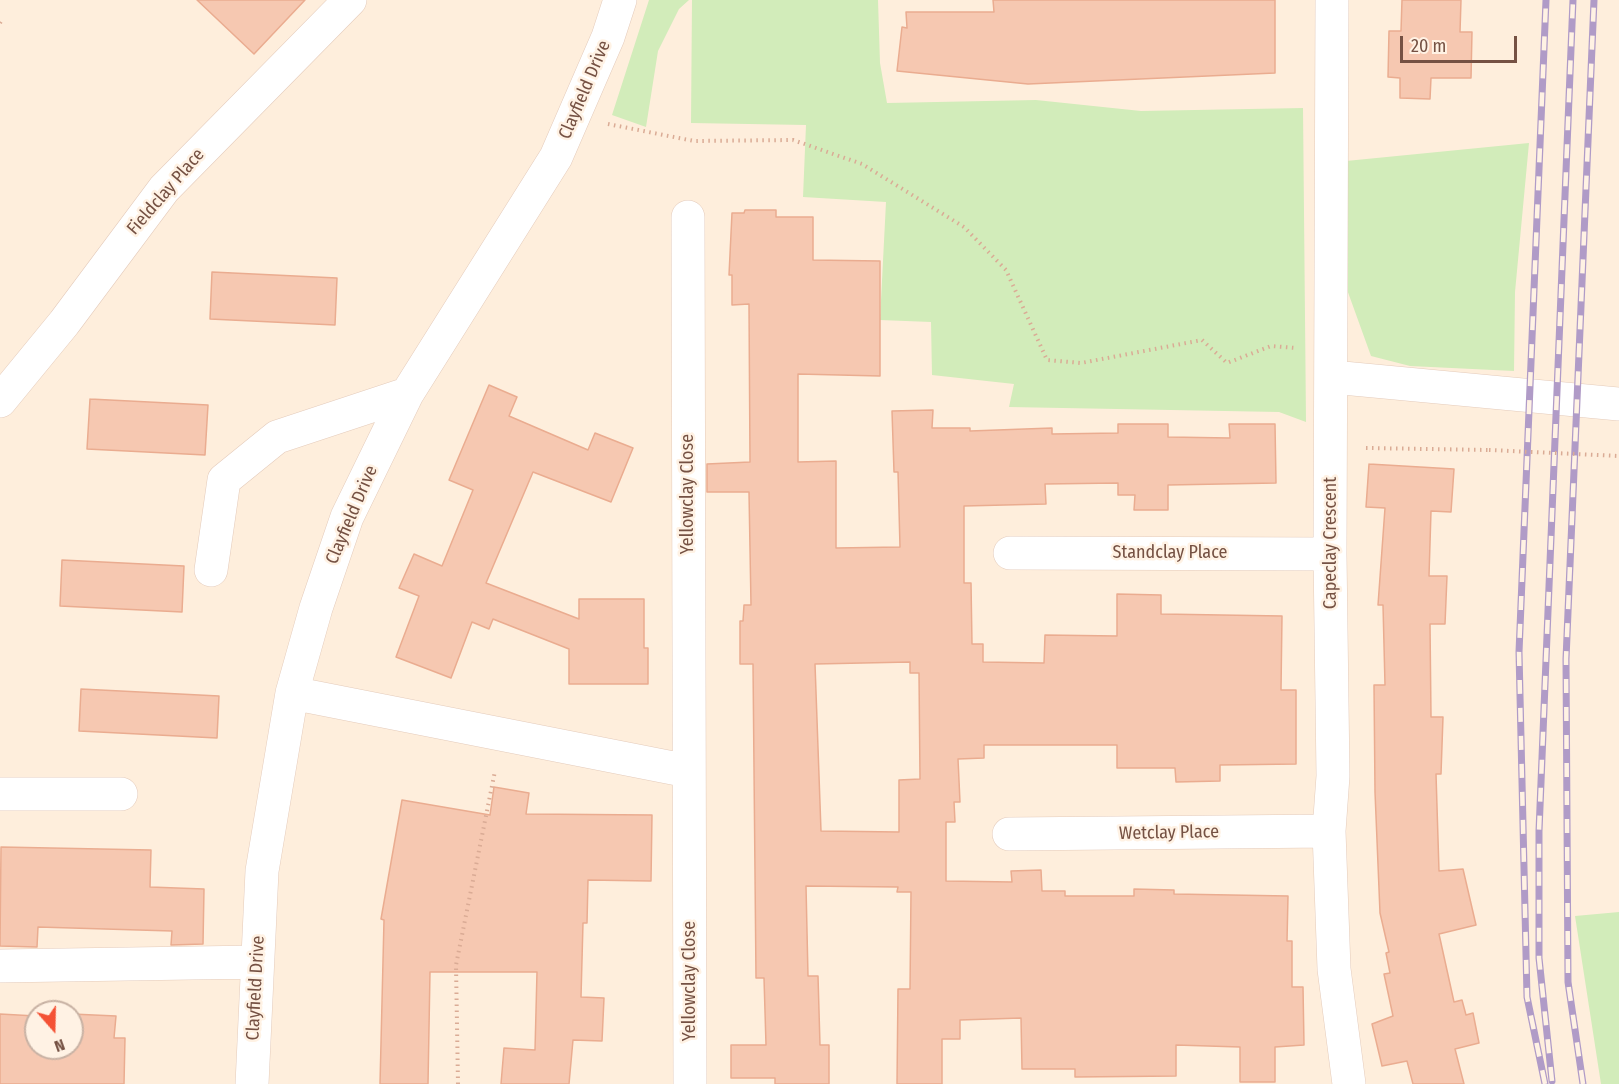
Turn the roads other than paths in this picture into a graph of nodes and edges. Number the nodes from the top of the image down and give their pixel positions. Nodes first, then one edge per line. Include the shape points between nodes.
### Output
1 (350, 0) edge
2 (620, 0) edge
3 (1332, 0) edge
4 (688, 217) dead end
5 (1332, 364) junction
6 (407, 394) junction
7 (0, 401) edge
8 (1619, 404) edge
9 (1010, 553) dead end
10 (1330, 554) junction
11 (211, 570) dead end
12 (292, 693) junction
13 (688, 771) junction
14 (0, 794) edge
15 (121, 794) dead end
16 (1329, 831) junction
17 (1008, 834) dead end
18 (257, 962) junction
19 (0, 966) edge
20 (252, 1084) edge
21 (690, 1084) edge
22 (1349, 1084) edge

1 - 7 street, Fieldclay Place via 164,189
2 - 6 street, Clayfield Drive via 556,157
3 - 5 street, Capeclay Crescent
4 - 13 street, Yellowclay Close
5 - 8 street
5 - 10 street, Capeclay Crescent
6 - 11 street via 277,437 224,480
6 - 12 street, Clayfield Drive via 347,517 315,608
9 - 10 street, Standclay Place
10 - 16 street, Capeclay Crescent via 1333,776
12 - 13 street
12 - 18 street, Clayfield Drive via 262,871
13 - 21 street, Yellowclay Close
14 - 15 street
16 - 17 street, Wetclay Place
16 - 22 street, Capeclay Crescent via 1334,969
18 - 19 street
18 - 20 street, Clayfield Drive

